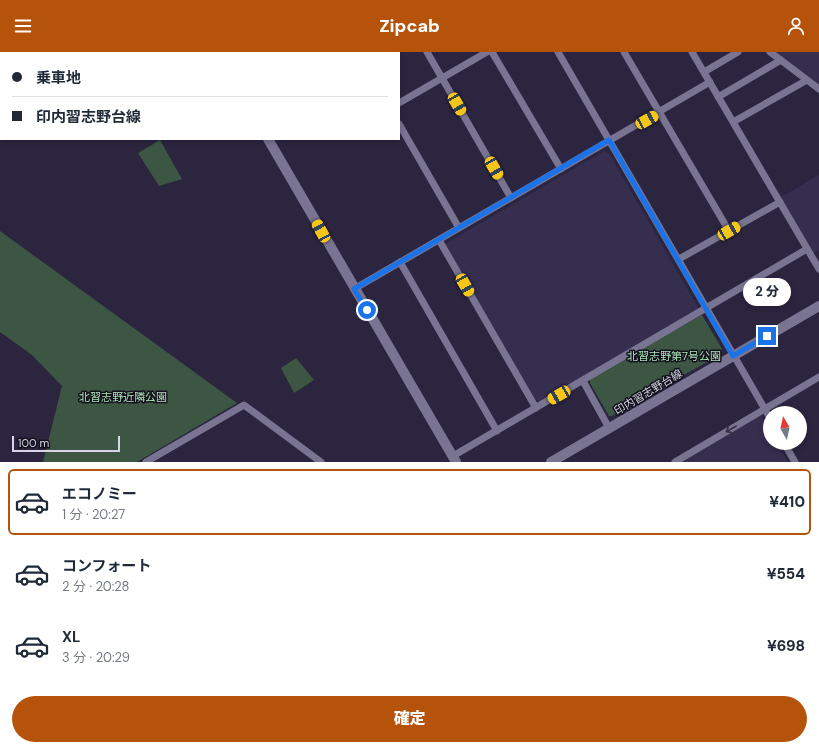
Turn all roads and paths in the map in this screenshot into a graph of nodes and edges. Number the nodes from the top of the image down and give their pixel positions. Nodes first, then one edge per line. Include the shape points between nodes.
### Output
1 (427, 52) edge
2 (487, 52) edge
3 (492, 52) edge
4 (558, 52) edge
5 (624, 52) edge
6 (692, 52) edge
7 (738, 52) edge
8 (770, 52) edge
9 (781, 60) junction
10 (704, 72) junction
11 (442, 78) junction
12 (807, 80) junction
13 (710, 82) junction
14 (819, 89) edge
15 (718, 97) junction
16 (400, 102) edge
17 (659, 113) junction
18 (733, 122) junction
19 (400, 126) edge
20 (269, 140) edge
21 (609, 140) junction
22 (561, 169) junction
23 (511, 198) junction
24 (780, 202) junction
25 (459, 228) junction
26 (729, 231) junction
27 (439, 240) junction
28 (808, 249) junction
29 (679, 260) junction
30 (400, 262) junction
31 (819, 269) edge
32 (354, 289) junction
33 (819, 306) edge
34 (707, 308) junction
35 (733, 356) junction
36 (818, 380) edge
37 (583, 381) junction
38 (772, 406) edge
39 (763, 407) edge
40 (536, 408) junction
41 (763, 411) edge
42 (609, 428) junction
43 (497, 431) junction
44 (788, 450) edge
45 (157, 459) edge
46 (454, 459) edge
47 (146, 462) edge
48 (321, 462) edge
49 (551, 462) edge
50 (675, 462) edge
51 (795, 462) edge

1 - 11 street
2 - 11 street
3 - 22 street
4 - 21 street
5 - 17 street
6 - 10 street
7 - 10 street
8 - 9 street
9 - 12 street
9 - 15 street
10 - 13 street
11 - 16 street
11 - 23 street
12 - 14 street
12 - 18 street
13 - 15 street
13 - 17 street
15 - 18 street
17 - 21 street
17 - 26 street
18 - 24 street
19 - 25 street
20 - 32 street
21 - 22 street
21 - 29 street
22 - 23 street
23 - 25 street
24 - 26 street
24 - 28 street
25 - 27 street
26 - 29 street
27 - 30 street
27 - 40 street
28 - 31 street
28 - 34 street
29 - 34 street
30 - 32 street
30 - 43 street
32 - 46 street
33 - 35 street, 印内習志野台線
34 - 35 street
34 - 37 street
35 - 39 street
35 - 42 street, 印内習志野台線
36 - 38 street
37 - 40 street
37 - 42 street
40 - 43 street
41 -> 50 street
42 - 49 street, 印内習志野台線
43 - 46 street
44 - 51 street
45 - 47 street
45 - 48 street via 244,405

